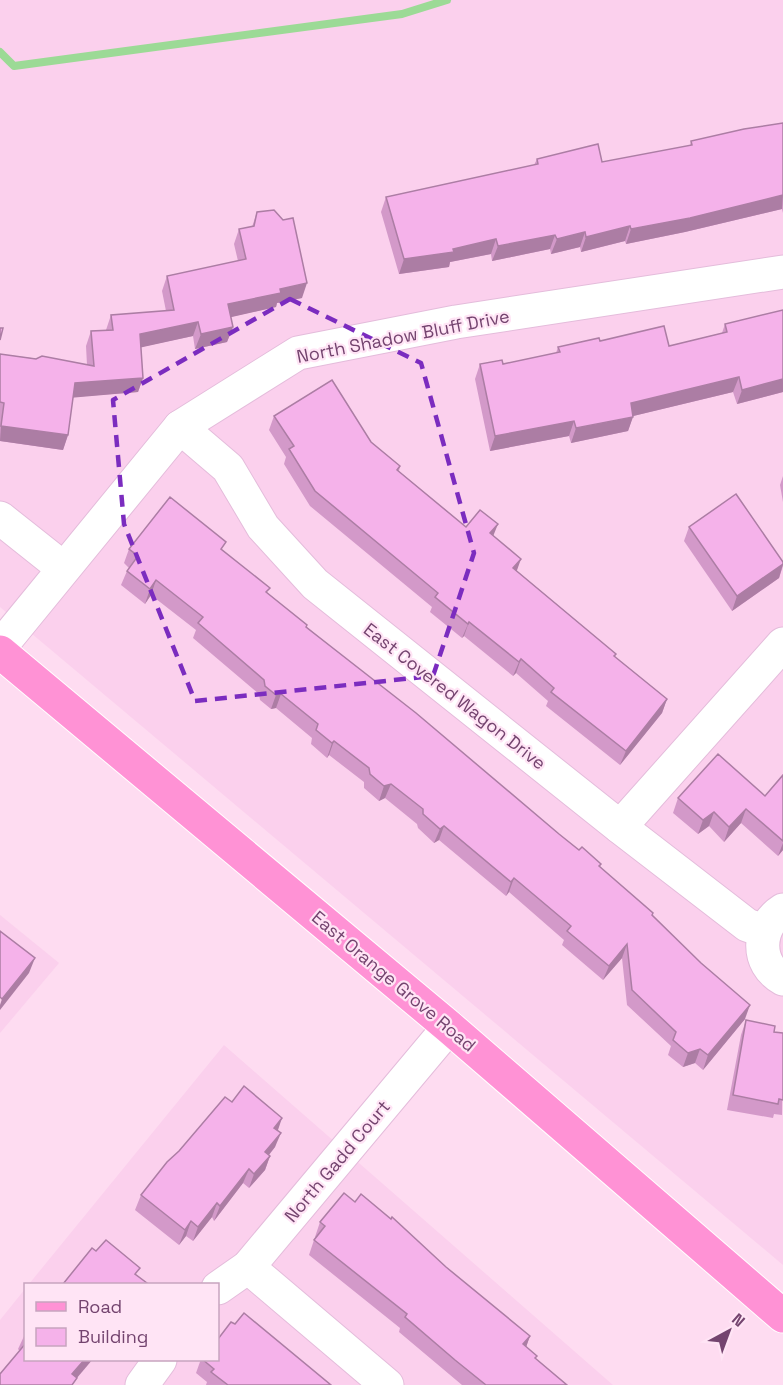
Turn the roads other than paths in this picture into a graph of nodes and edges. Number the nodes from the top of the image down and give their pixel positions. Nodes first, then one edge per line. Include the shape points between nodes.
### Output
1 (783, 272) edge
2 (180, 426) junction
3 (0, 518) edge
4 (63, 568) junction
5 (783, 644) edge
6 (0, 647) edge
7 (0, 652) edge
8 (620, 827) junction
9 (774, 921) edge
10 (783, 978) edge
11 (449, 1028) junction
12 (248, 1267) junction
13 (219, 1287) edge
14 (783, 1316) edge
15 (159, 1361) edge
16 (142, 1385) edge
17 (387, 1385) edge

1 - 2 street, North Shadow Bluff Drive via 456,322 298,353
2 - 4 street, North Shadow Bluff Drive
2 - 8 street, East Covered Wagon Drive via 228,468 263,526 315,584
3 - 4 street
4 - 6 street, North Shadow Bluff Drive
5 - 8 street
7 - 11 main road, East Orange Grove Road
8 - 9 street, East Covered Wagon Drive via 747,925
9 - 10 street, East Covered Wagon Drive via 762,944 769,968
11 - 12 street, North Gadd Court
11 - 14 main road, East Orange Grove Road
12 - 13 street, North Gadd Court
12 - 17 street
15 - 16 street

